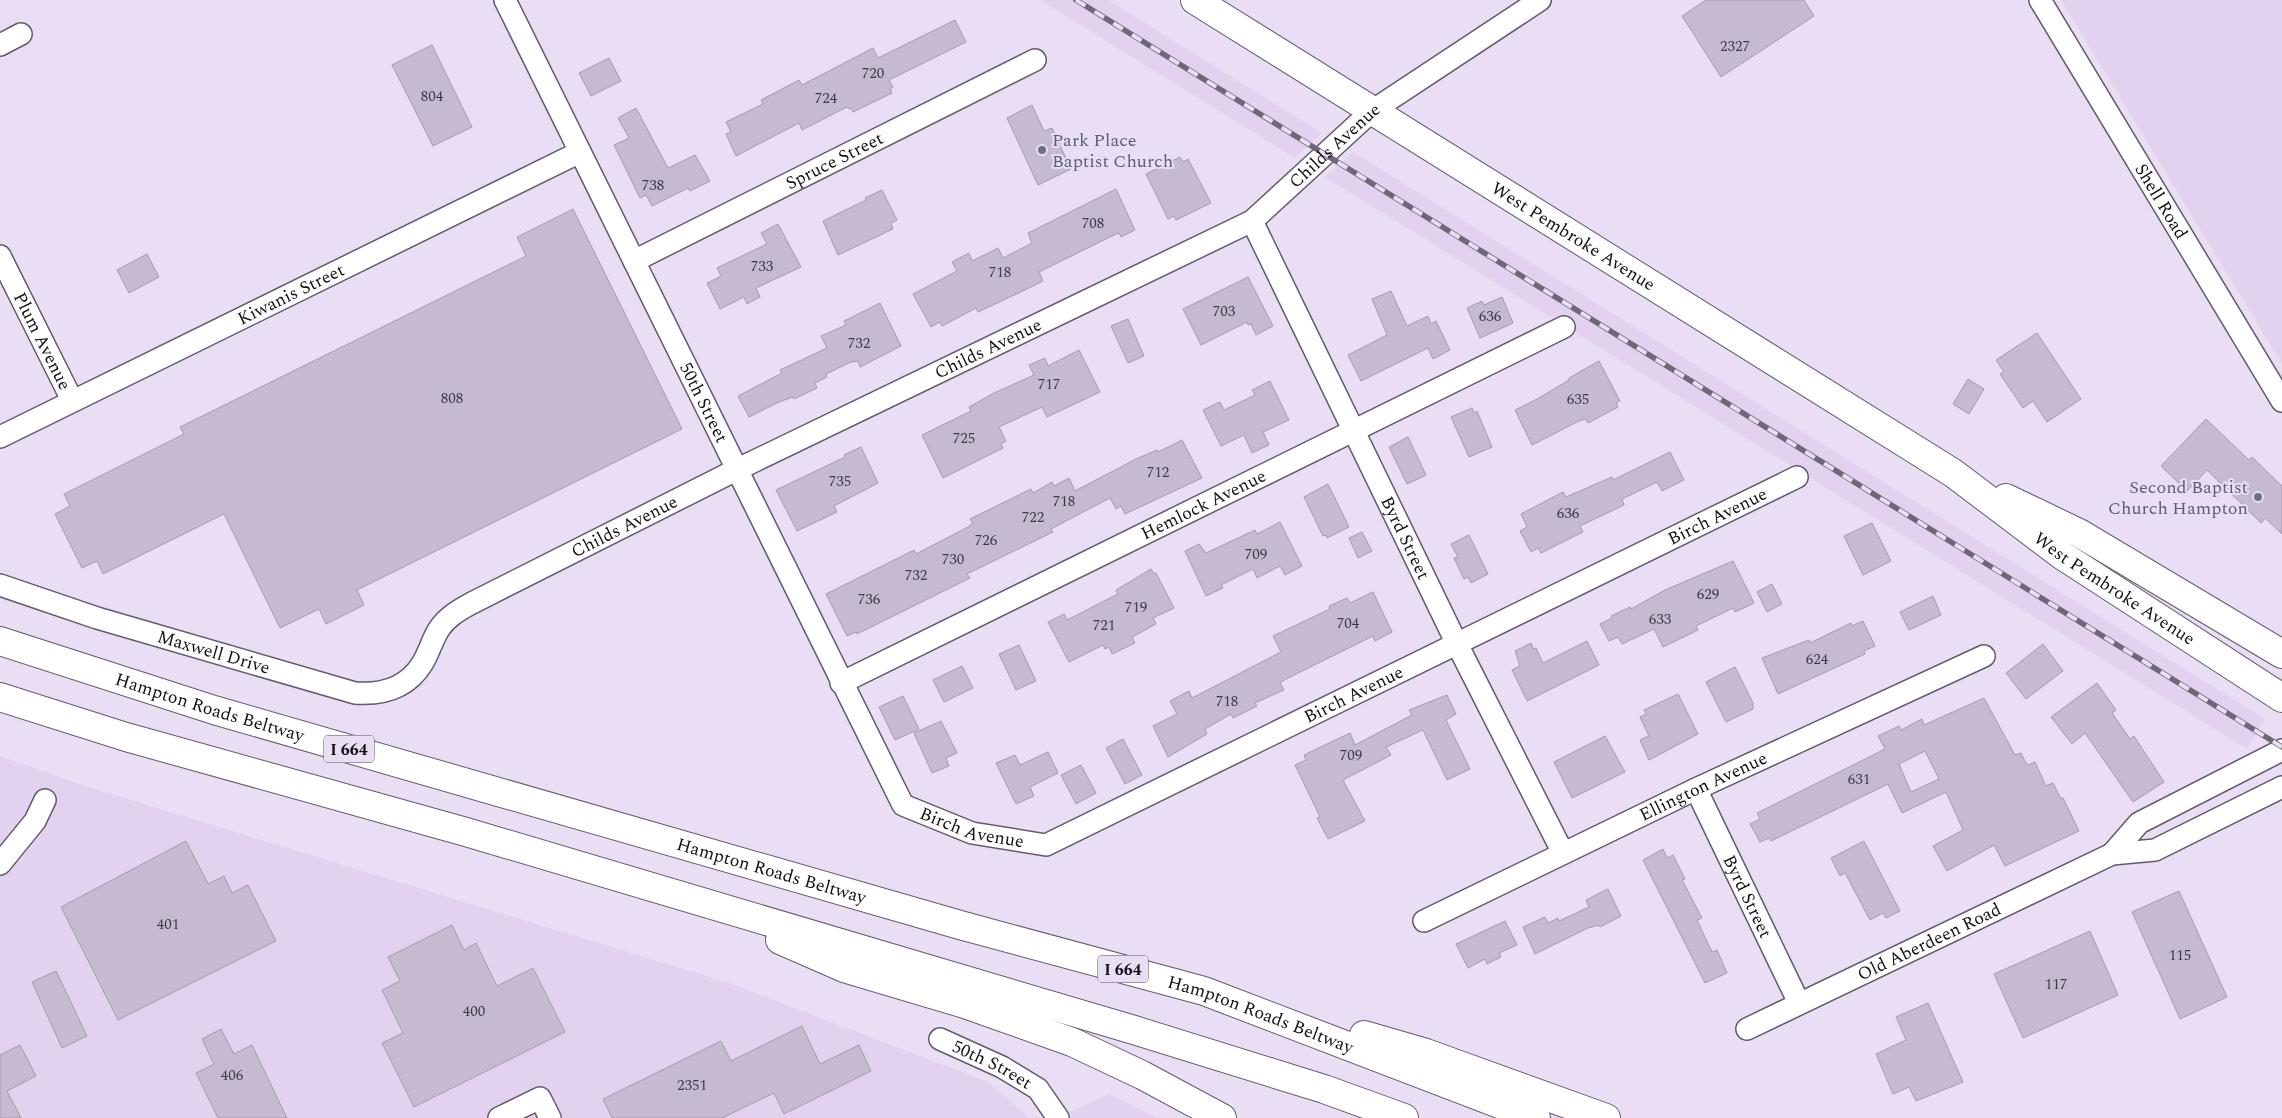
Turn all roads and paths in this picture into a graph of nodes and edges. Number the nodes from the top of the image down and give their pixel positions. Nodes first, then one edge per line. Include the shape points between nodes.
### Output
1 (505, 0) edge
2 (1194, 0) edge
3 (1540, 0) edge
4 (2040, 0) edge
5 (21, 34) dead end
6 (0, 45) edge
7 (1035, 60) dead end
8 (1372, 111) junction
9 (580, 152) junction
10 (1252, 220) junction
11 (0, 256) edge
12 (634, 261) junction
13 (1564, 327) dead end
14 (72, 400) junction
15 (2282, 401) edge
16 (1353, 430) junction
17 (0, 437) edge
18 (736, 470) junction
19 (1953, 473) junction
20 (1797, 477) dead end
21 (0, 586) edge
22 (0, 641) edge
23 (1456, 642) junction
24 (2282, 654) edge
25 (1984, 656) dead end
26 (422, 665) joint
27 (841, 683) junction
28 (0, 697) edge
29 (2282, 698) edge
30 (2282, 750) edge
31 (2282, 787) edge
32 (1696, 789) junction
33 (45, 800) dead end
34 (903, 805) joint
35 (1563, 853) junction
36 (2112, 854) junction
37 (0, 864) edge
38 (676, 894) junction
39 (1424, 920) dead end
40 (1204, 991) junction
41 (1799, 1003) junction
42 (1747, 1028) dead end
43 (940, 1039) dead end
44 (500, 1118) edge
45 (550, 1118) edge
46 (1058, 1118) edge
47 (1222, 1118) edge
48 (1404, 1118) edge
49 (1536, 1118) edge
50 (1606, 1118) edge

1 - 9 street, 50th Street
2 - 8 main road, West Pembroke Avenue
3 - 8 street, Childs Avenue
4 - 15 street, Shell Road
5 - 6 street
7 - 12 street, Spruce Street
8 - 10 street, Childs Avenue
8 - 19 main road, West Pembroke Avenue
9 - 12 street, 50th Street
9 - 14 street, Kiwanis Street
10 - 16 street, Byrd Street
10 - 18 street, Childs Avenue
11 - 14 street, Plum Avenue
12 - 18 street, 50th Street
13 - 16 street, Hemlock Avenue
14 - 17 street, Kiwanis Street
16 - 23 street, Byrd Street
16 - 27 street, Hemlock Avenue
18 - 26 street, Childs Avenue via 458,610 439,629
18 - 27 street, 50th Street
19 - 24 main road, West Pembroke Avenue via 2079,533
19 - 29 main road, West Pembroke Avenue via 2063,556
20 - 23 street, Birch Avenue
21 - 26 street, Maxwell Drive via 97,618 355,693 382,693 395,688
22 - 40 main road, Hampton Roads Beltway / I 664 via 214,710 960,925
23 - 34 street, Birch Avenue via 1046,846 972,833
23 - 35 street, Byrd Street
25 - 32 street, Ellington Avenue
27 - 34 street, 50th Street
28 - 38 main road via 126,737
30 - 36 street, Old Aberdeen Road via 2139,823
31 - 36 street, Old Aberdeen Road via 2156,850
32 - 35 street, Ellington Avenue
32 - 41 street, Byrd Street
33 - 37 street via 35,821
35 - 39 street, Ellington Avenue
36 - 41 street, Old Aberdeen Road
38 - 47 main road via 844,968 964,1004 1072,1042
38 - 48 main road via 1134,1030 1324,1089
40 - 49 main road, Hampton Roads Beltway / I 664
40 - 50 main road via 1426,1053
41 - 42 street, Old Aberdeen Road
43 - 46 street, 50th Street via 1038,1089
44 - 45 street via 540,1098

